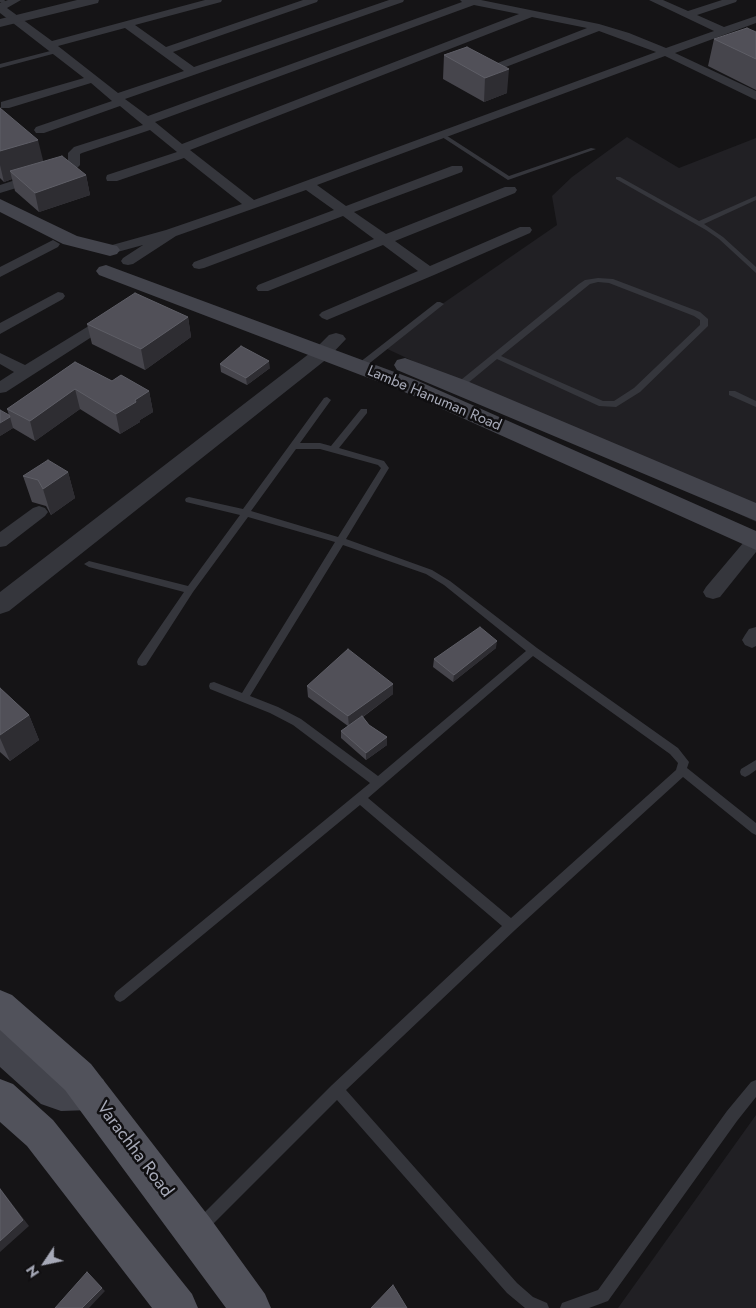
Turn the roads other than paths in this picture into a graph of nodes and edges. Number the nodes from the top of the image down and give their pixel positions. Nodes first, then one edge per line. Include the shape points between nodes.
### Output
1 (63, 0) edge
2 (93, 0) edge
3 (217, 0) edge
4 (313, 0) edge
5 (399, 0) edge
6 (654, 0) edge
7 (732, 0) edge
8 (469, 1) edge
9 (6, 11) edge
10 (532, 13) junction
11 (687, 14) junction
12 (756, 19) edge
13 (128, 25) junction
14 (599, 27) junction
15 (717, 32) junction
16 (729, 42) edge
17 (54, 48) junction
18 (165, 51) junction
19 (665, 52) junction
20 (0, 66) edge
21 (494, 68) edge
22 (194, 72) junction
23 (92, 79) junction
24 (756, 96) edge
25 (118, 100) junction
26 (5, 105) dead end
27 (95, 110) junction
28 (148, 124) junction
29 (40, 130) dead end
30 (126, 134) junction
31 (441, 134) junction
32 (593, 149) dead end
33 (183, 151) junction
34 (457, 169) dead end
35 (112, 178) dead end
36 (618, 178) dead end
37 (307, 184) junction
38 (0, 189) edge
39 (510, 190) dead end
40 (756, 198) edge
41 (0, 205) edge
42 (252, 205) junction
43 (343, 210) junction
44 (0, 218) edge
45 (699, 224) junction
46 (525, 230) dead end
47 (171, 232) junction
48 (384, 240) junction
49 (53, 244) junction
50 (83, 262) dead end
51 (117, 262) junction
52 (199, 265) dead end
53 (429, 272) junction
54 (756, 272) edge
55 (0, 273) edge
56 (263, 288) dead end
57 (58, 296) dead end
58 (440, 304) dead end
59 (327, 315) dead end
60 (110, 319) edge
61 (0, 329) edge
62 (329, 347) junction
63 (376, 354) junction
64 (496, 356) junction
65 (0, 358) edge
66 (358, 368) junction
67 (26, 372) junction
68 (459, 386) junction
69 (0, 388) edge
70 (732, 393) dead end
71 (327, 400) dead end
72 (756, 404) edge
73 (364, 411) dead end
74 (292, 446) junction
75 (333, 450) junction
76 (189, 500) dead end
77 (40, 512) edge
78 (246, 513) junction
79 (756, 514) edge
80 (339, 540) junction
81 (0, 541) edge
82 (756, 541) edge
83 (89, 564) dead end
84 (190, 590) junction
85 (713, 592) dead end
86 (0, 605) edge
87 (533, 651) junction
88 (142, 662) dead end
89 (214, 686) dead end
90 (244, 698) junction
91 (756, 764) edge
92 (681, 769) junction
93 (745, 772) dead end
94 (378, 782) junction
95 (360, 798) junction
96 (756, 830) edge
97 (511, 926) junction
98 (120, 996) dead end
99 (0, 1007) edge
100 (0, 1043) edge
101 (0, 1064) edge
102 (756, 1087) edge
103 (338, 1090) junction
104 (90, 1092) junction
105 (0, 1097) edge
106 (40, 1133) junction
107 (196, 1232) junction
108 (178, 1308) edge
109 (251, 1308) edge
110 (542, 1308) edge
111 (567, 1308) edge

1 - 9 street
2 - 9 street
3 - 13 street
4 - 18 street
5 - 22 street
6 - 11 street
7 - 11 street
8 - 10 street
8 - 28 street
9 - 17 street
10 - 14 street
10 - 33 street
11 - 15 street
12 - 15 street
13 - 17 street
13 - 18 street
14 - 19 street
14 - 21 street
15 - 16 street
15 - 19 street
17 - 20 lane
17 - 23 street
18 - 22 street
19 - 24 street
19 - 31 street
22 - 25 street
23 - 25 street
23 - 26 street
25 - 27 street
25 - 28 street
27 - 29 street
27 - 30 street
28 - 30 street
28 - 33 street
30 - 38 street via 78,150 74,154 74,165 70,167
31 - 32 lane via 508,178
31 - 37 street
33 - 35 street
33 - 42 street
34 - 43 street
36 - 45 lane
37 - 42 street
37 - 43 street
39 - 48 street
40 - 45 lane
41 - 51 main road, Lambe Hanuman Road
42 - 47 street
43 - 48 street
43 - 52 street
44 - 49 main road
45 - 54 lane via 720,238
46 - 53 street
47 - 51 street
47 - 51 street
48 - 53 street
48 - 56 street
49 - 50 main road
49 - 55 street
51 - 62 main road, Lambe Hanuman Road
53 - 59 street
57 - 61 street
58 - 63 lane
60 - 67 street
62 - 63 main road, Lambe Hanuman Road
62 - 66 main road, Lambe Hanuman Road
62 - 86 street
63 - 66 lane
63 - 68 main road, Lambe Hanuman Road
64 - 64 lane via 582,286 598,280 610,281 704,319 704,326 698,332 636,390 616,404 602,404
64 - 68 lane
65 - 67 street
66 - 82 main road, Lambe Hanuman Road via 408,385
67 - 69 street
68 - 79 main road, Lambe Hanuman Road
70 - 72 lane
71 - 74 lane
73 - 75 lane
74 - 75 lane via 320,446
74 - 78 lane
75 - 80 lane via 381,463 385,468
76 - 78 lane
77 - 81 street
78 - 80 lane
78 - 84 lane
80 - 87 lane via 430,572
80 - 90 lane
82 - 85 street
83 - 84 lane
84 - 88 lane
87 - 92 lane via 674,750 684,762
87 - 94 lane
89 - 90 lane
90 - 94 lane via 297,722
91 - 93 lane
92 - 96 lane
92 - 97 lane
94 - 95 lane
95 - 97 lane
95 - 98 lane
97 - 103 lane
99 - 104 main road, Varachha Road via 78,1077
100 - 104 main road via 54,1091
101 - 106 main road via 36,1097
102 - 111 lane via 603,1296
103 - 107 lane
103 - 110 lane via 512,1288 528,1302
104 - 107 main road, Varachha Road
105 - 106 main road
106 - 108 main road
107 - 109 main road, Varachha Road

